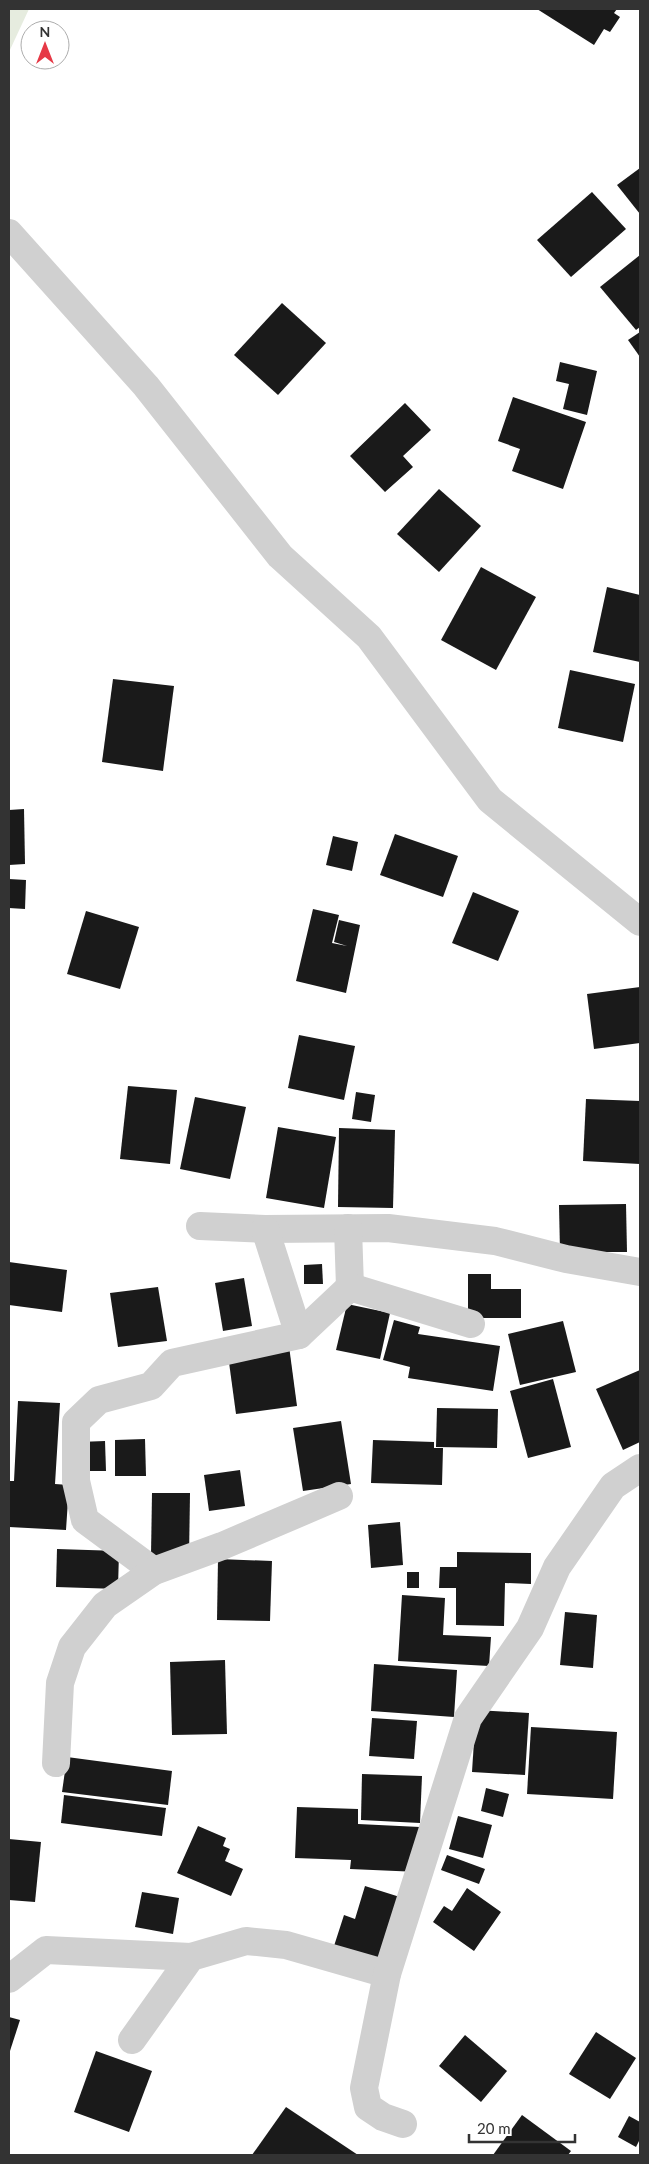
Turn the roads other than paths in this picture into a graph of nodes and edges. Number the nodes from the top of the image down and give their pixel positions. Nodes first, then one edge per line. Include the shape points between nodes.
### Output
1 (9, 233) edge
2 (640, 922) edge
3 (200, 1226) dead end
4 (348, 1228) junction
5 (265, 1229) junction
6 (640, 1272) edge
7 (350, 1287) junction
8 (471, 1324) dead end
9 (299, 1335) junction
10 (640, 1468) edge
11 (340, 1496) dead end
12 (154, 1571) junction
13 (56, 1763) dead end
14 (191, 1957) junction
15 (387, 1974) junction
16 (9, 1979) edge
17 (132, 2040) dead end
18 (403, 2124) dead end

1 - 2 street via 146,386 280,556 369,637 490,800
3 - 5 street
4 - 5 street
4 - 6 street via 388,1228 495,1241 566,1260
4 - 7 street
5 - 9 street
7 - 8 street
7 - 9 street
9 - 12 street via 172,1363 151,1386 99,1400 76,1422 76,1482 85,1520
10 - 15 street via 613,1486 585,1526 557,1567 530,1628 468,1718
11 - 12 street
12 - 13 street via 104,1605 72,1647 60,1683
14 - 15 street via 246,1941 286,1945
14 - 16 street via 46,1950
14 - 17 street
15 - 18 street via 364,2088 368,2107

